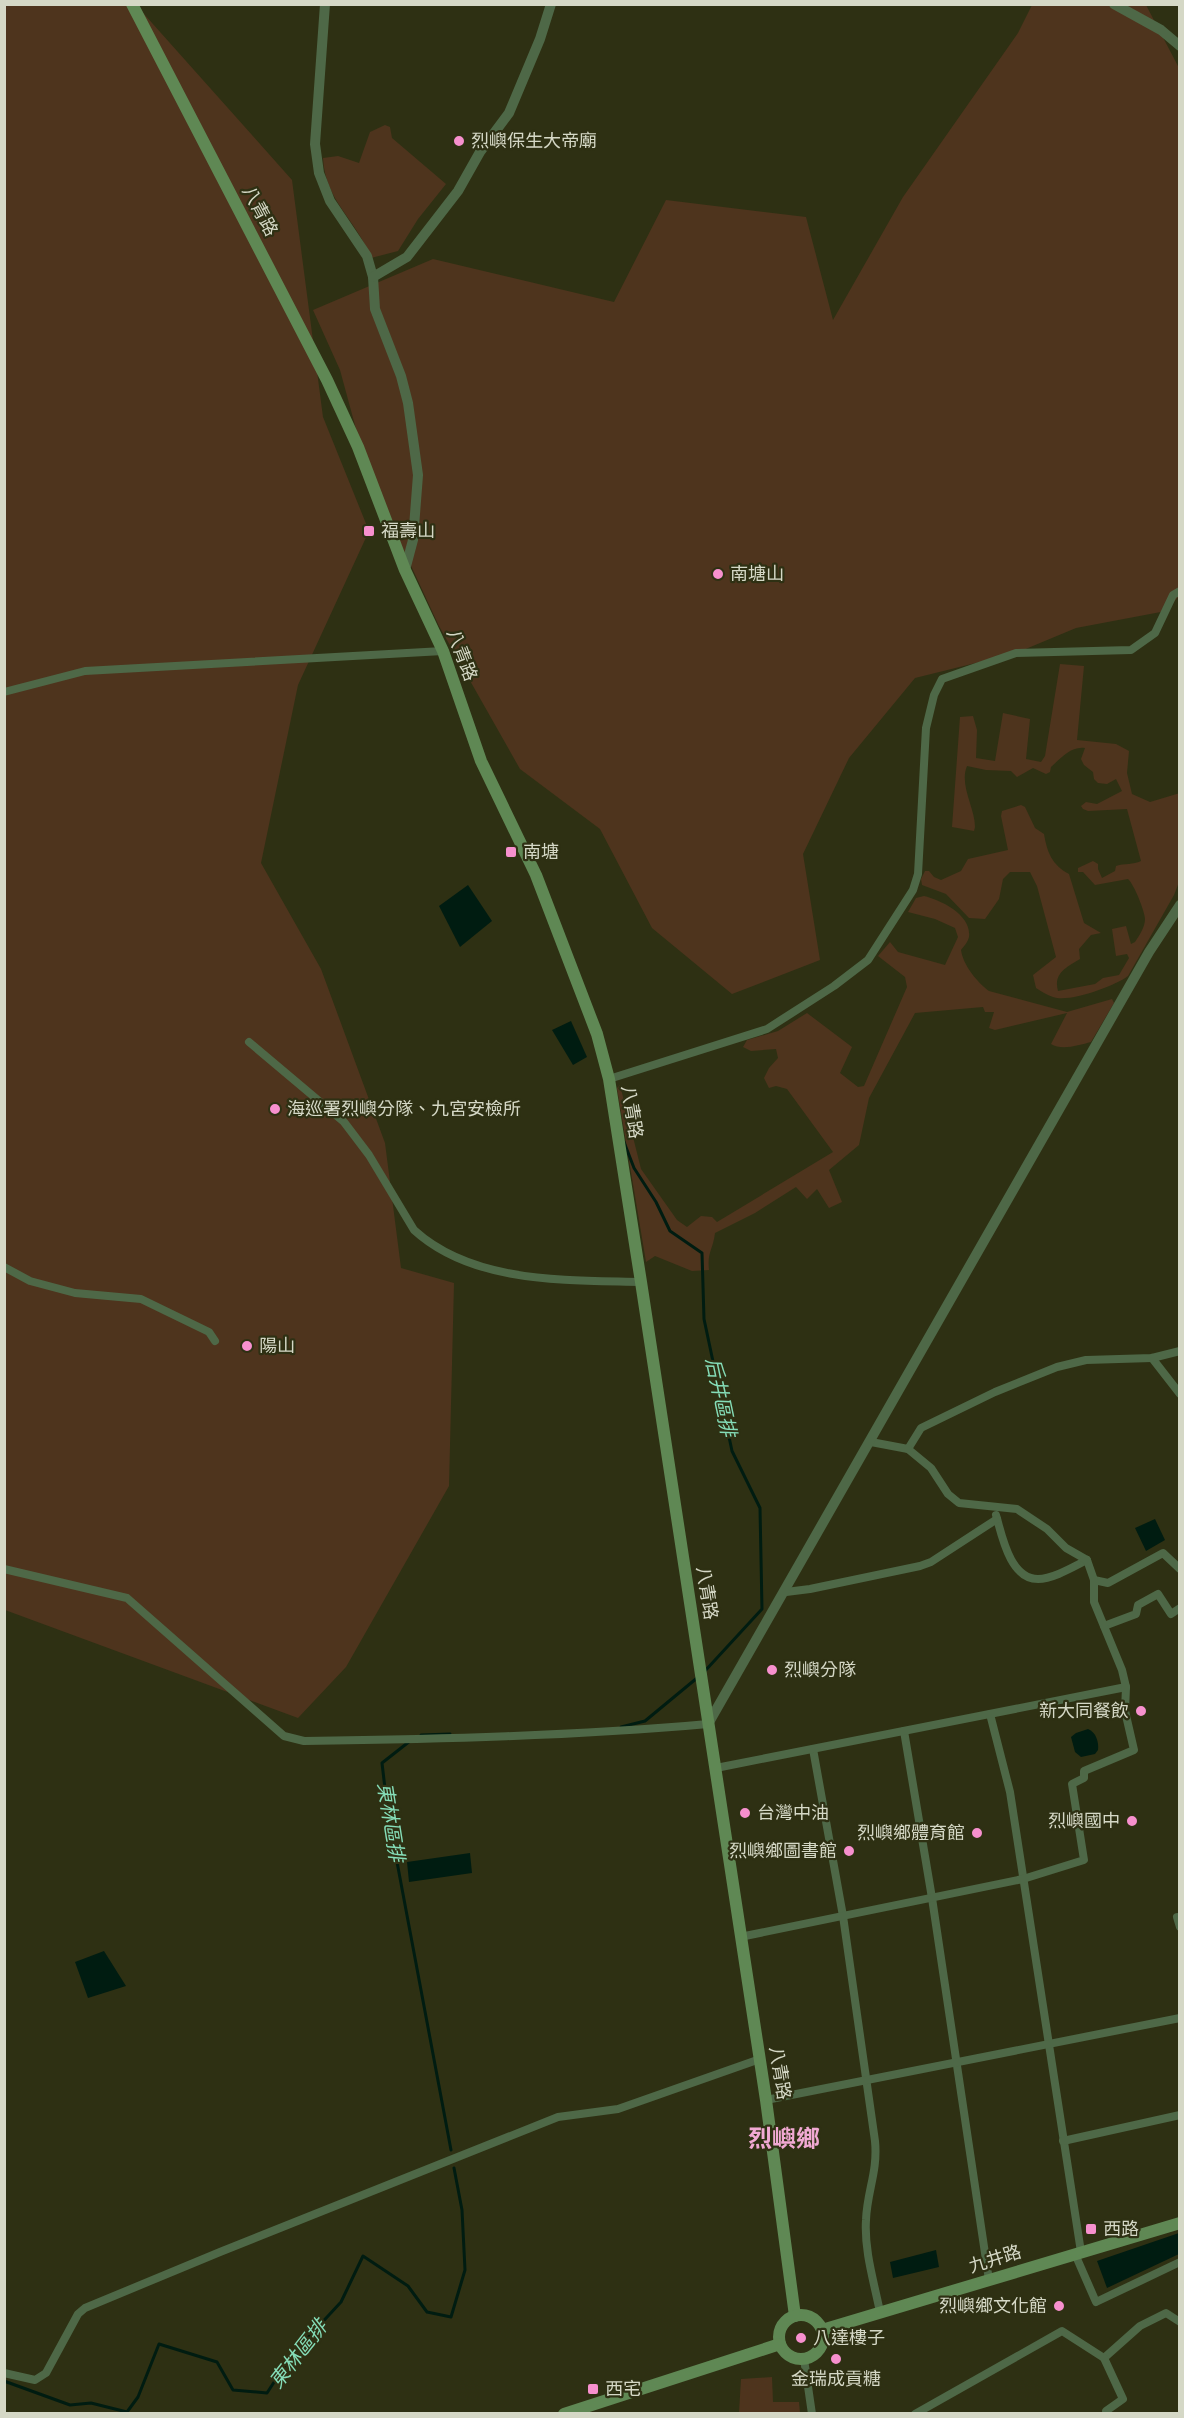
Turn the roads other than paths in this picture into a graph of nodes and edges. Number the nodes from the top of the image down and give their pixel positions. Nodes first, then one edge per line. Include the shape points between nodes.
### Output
1 (132, 4) edge
2 (325, 4) edge
3 (551, 4) edge
4 (1114, 4) edge
5 (1179, 46) edge
6 (373, 277) junction
7 (405, 570) junction
8 (1179, 591) edge
9 (443, 651) junction
10 (4, 692) edge
11 (1179, 905) edge
12 (249, 1042) dead end
13 (609, 1079) junction
14 (4, 1268) edge
15 (641, 1282) junction
16 (215, 1341) dead end
17 (1179, 1351) edge
18 (1152, 1358) junction
19 (1179, 1394) edge
20 (871, 1442) junction
21 (909, 1449) junction
22 (993, 1507) junction
23 (997, 1519) junction
24 (1087, 1560) junction
25 (4, 1569) edge
26 (1179, 1569) edge
27 (1094, 1580) junction
28 (786, 1592) junction
29 (1179, 1608) edge
30 (1104, 1626) junction
31 (1126, 1687) junction
32 (990, 1714) junction
33 (708, 1724) junction
34 (904, 1731) junction
35 (813, 1749) junction
36 (716, 1768) junction
37 (1023, 1879) junction
38 (932, 1898) junction
39 (843, 1916) junction
40 (1177, 1917) dead end
41 (1179, 1927) edge
42 (740, 1937) junction
43 (1179, 2018) edge
44 (1048, 2044) junction
45 (760, 2059) junction
46 (955, 2062) junction
47 (867, 2080) junction
48 (766, 2100) junction
49 (1179, 2115) edge
50 (1064, 2141) junction
51 (1179, 2223) edge
52 (1078, 2253) junction
53 (1179, 2262) edge
54 (989, 2280) junction
55 (880, 2312) junction
56 (795, 2316) junction
57 (1179, 2322) edge
58 (822, 2330) junction
59 (780, 2344) junction
60 (1104, 2358) junction
61 (804, 2359) junction
62 (4, 2373) edge
63 (580, 2411) edge
64 (564, 2414) edge
65 (812, 2414) edge
66 (915, 2414) edge
67 (1107, 2414) edge

1 - 7 main road, 八青路 via 327,380 358,447
2 - 6 street via 315,144 319,172 330,201 367,256
3 - 6 street via 509,113 458,191 407,257
4 - 5 street via 1161,30
6 - 7 street via 375,309 408,403 418,475 413,540
7 - 9 main road, 八青路
8 - 13 street via 1173,595 1155,633 1131,651 1016,653 942,679 926,728 918,873 913,890 868,960 767,1029
9 - 10 street via 85,671
9 - 13 main road, 八青路 via 481,761 536,875 593,1023
11 - 20 street
12 - 15 street via 344,1122 423,1238 487,1268 537,1279
13 - 15 main road, 八青路
14 - 16 street via 30,1281 75,1293 141,1299 209,1332
15 - 33 main road, 八青路
17 - 18 street
18 - 19 street
18 - 21 street via 1086,1360 1057,1367 921,1428
20 - 21 street
20 - 28 street
21 - 22 street via 931,1468 959,1503
22 - 23 street
22 - 24 street via 1017,1509
23 - 24 street via 1012,1562 1026,1577 1040,1579
23 - 28 street via 920,1566
24 - 27 street
25 - 33 street via 127,1598 284,1736 304,1741 463,1739
26 - 27 street via 1163,1552 1108,1583
27 - 30 street via 1094,1602
28 - 33 street
29 - 30 street via 1171,1614 1158,1594 1138,1605 1136,1614
30 - 31 street
31 - 32 street
31 - 37 street via 1125,1712 1134,1750 1084,1772 1084,1778 1072,1784 1084,1860
32 - 34 street
32 - 37 street via 1010,1792
33 - 36 main road, 八青路
34 - 35 street
34 - 38 street
35 - 36 street
35 - 39 street
36 - 42 main road, 八青路
37 - 38 street
37 - 44 street
38 - 39 street
38 - 46 street
39 - 42 street
39 - 47 street
40 - 41 street
42 - 45 main road, 八青路
43 - 44 street
44 - 46 street
44 - 50 street
45 - 48 main road, 八青路
45 - 62 street via 618,2109 558,2117 85,2308 46,2373 35,2380
46 - 47 street
46 - 54 street
47 - 48 street
47 - 55 street via 877,2158 866,2237
48 - 56 main road, 八青路
49 - 50 street
50 - 52 street
51 - 52 main road, 九井路
52 - 53 street via 1096,2302
52 - 54 main road, 九井路
54 - 55 main road, 九井路
55 - 58 main road, 九井路
56 - 58 main road via 814,2319
56 - 59 main road via 783,2324 778,2337
57 - 60 street via 1166,2313 1140,2326
58 - 61 main road via 820,2349
59 - 61 main road via 792,2358
59 - 63 main road
60 - 66 street via 1062,2331
60 - 67 street via 1123,2399
61 - 65 street
63 - 64 main road

